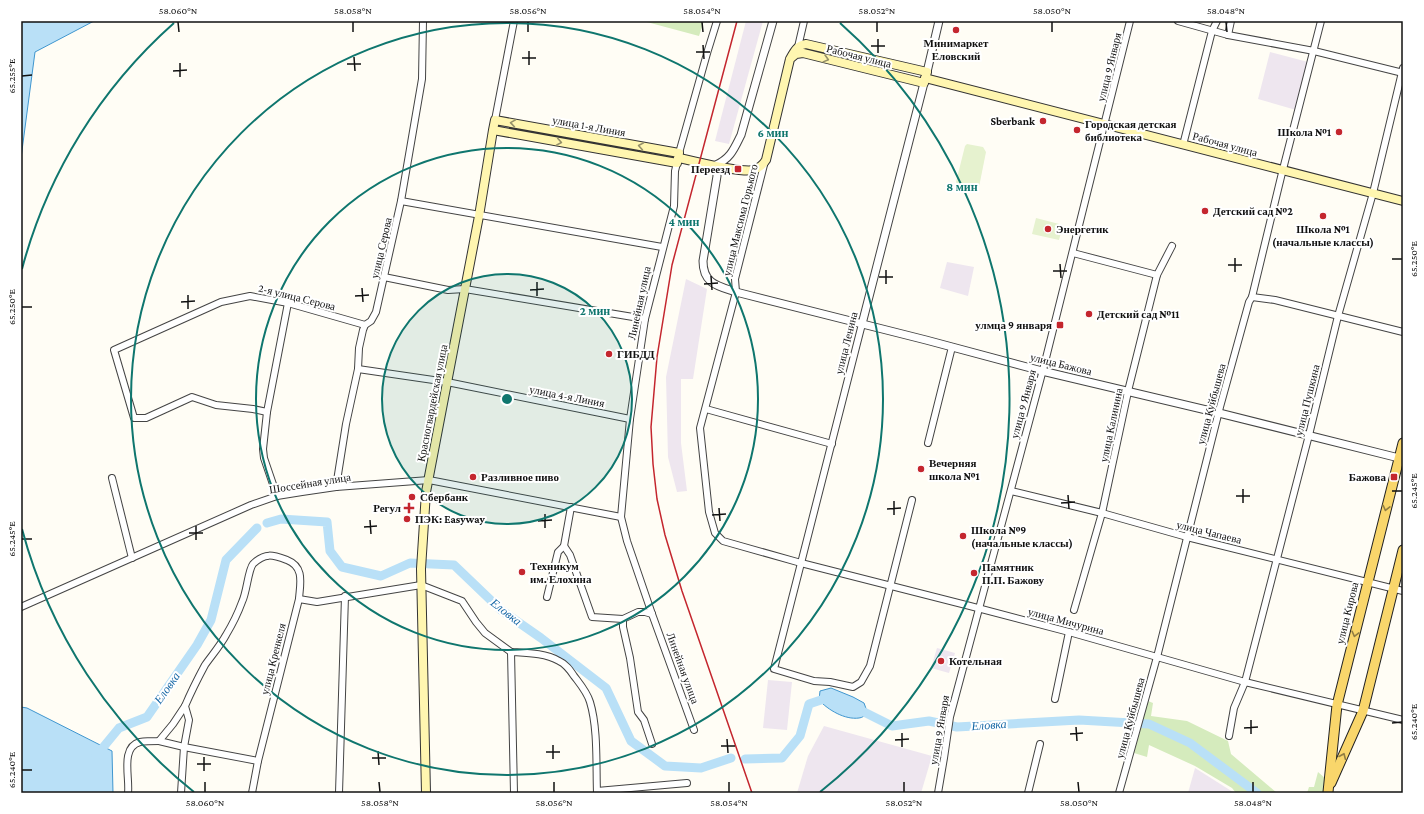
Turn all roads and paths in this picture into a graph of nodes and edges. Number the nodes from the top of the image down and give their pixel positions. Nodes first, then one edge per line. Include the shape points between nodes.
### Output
1 (423, 21) edge
2 (514, 21) edge
3 (717, 21) edge
4 (773, 21) edge
5 (804, 21) edge
6 (939, 21) edge
7 (1130, 21) edge
8 (1178, 21) edge
9 (1217, 21) edge
10 (1232, 21) edge
11 (1321, 21) edge
12 (1212, 31) junction
13 (1228, 35) junction
14 (798, 47) junction
15 (1314, 51) junction
16 (790, 59) junction
17 (1403, 71) edge
18 (925, 78) junction
19 (495, 120) junction
20 (1105, 125) junction
21 (493, 130) junction
22 (1183, 145) junction
23 (678, 158) junction
24 (766, 160) junction
25 (716, 165) junction
26 (1282, 171) junction
27 (1373, 193) junction
28 (401, 201) junction
29 (1403, 201) edge
30 (479, 216) junction
31 (1172, 246) dead end
32 (662, 247) junction
33 (1073, 253) junction
34 (1157, 275) junction
35 (384, 277) junction
36 (715, 285) joint
37 (465, 289) junction
38 (736, 292) junction
39 (1252, 297) junction
40 (288, 303) junction
41 (1338, 316) junction
42 (645, 319) junction
43 (862, 324) junction
44 (365, 325) junction
45 (1403, 332) edge
46 (952, 347) junction
47 (358, 369) junction
48 (1042, 371) junction
49 (447, 382) junction
50 (1128, 392) junction
51 (706, 409) junction
52 (267, 412) junction
53 (1219, 413) junction
54 (630, 418) junction
55 (1309, 435) junction
56 (928, 443) dead end
57 (1403, 443) edge
58 (832, 444) junction
59 (1401, 458) edge
60 (112, 478) dead end
61 (429, 480) junction
62 (336, 487) junction
63 (1011, 491) junction
64 (277, 496) junction
65 (912, 500) dead end
66 (571, 507) junction
67 (1102, 513) junction
68 (621, 517) junction
69 (1187, 537) junction
70 (723, 541) joint
71 (564, 546) junction
72 (1403, 550) edge
73 (132, 558) junction
74 (1276, 558) junction
75 (801, 563) junction
76 (1367, 582) junction
77 (421, 585) junction
78 (891, 586) junction
79 (1393, 588) junction
80 (1403, 591) edge
81 (345, 596) junction
82 (547, 597) dead end
83 (299, 599) junction
84 (21, 607) edge
85 (979, 608) junction
86 (1074, 610) dead end
87 (652, 614) junction
88 (623, 619) junction
89 (1069, 632) junction
90 (512, 652) junction
91 (1157, 657) junction
92 (1245, 682) junction
93 (1055, 699) dead end
94 (1337, 705) junction
95 (184, 706) junction
96 (1363, 711) junction
97 (1403, 720) edge
98 (694, 730) dead end
99 (1229, 736) dead end
100 (159, 741) junction
101 (652, 744) dead end
102 (1040, 744) dead end
103 (184, 747) junction
104 (258, 761) junction
105 (687, 783) dead end
106 (596, 792) edge
107 (1328, 792) edge
108 (128, 793) edge
109 (181, 793) edge
110 (252, 793) edge
111 (339, 793) edge
112 (426, 793) edge
113 (514, 793) edge
114 (938, 793) edge
115 (1028, 793) edge
116 (1119, 793) edge

1 - 28 street, улица Серова via 422,79
2 - 19 street, Красногвардейская улица
3 - 23 street, Линейная улица
4 - 25 street via 741,135 728,158
5 - 14 street, улица Максима Горького
6 - 18 street, улица Ленина
7 - 20 street, улица 9 Января
8 - 12 street
9 - 12 street
10 - 13 street
11 - 15 street, улица Куйбышева
12 - 13 street
12 - 22 street
13 - 15 street
14 - 16 main road, улица Максима Горького
14 - 18 main road, Рабочая улица via 806,44
15 - 17 street
15 - 26 street, улица Куйбышева
16 -> 18 main road, Рабочая улица via 796,54 803,53
16 - 24 main road, улица Максима Горького
17 - 27 street, улица Пушкина
18 - 20 main road, Рабочая улица
18 - 43 street, улица Ленина
19 - 21 main road, Красногвардейская улица
23 -> 19 main road, улица 1-я Линия
20 - 22 main road, Рабочая улица
20 - 33 street, улица 9 Января
21 -> 23 main road, улица 1-я Линия
21 - 30 main road, Красногвардейская улица
22 - 26 main road, Рабочая улица
23 - 25 main road, улица 1-я Линия
23 - 32 street, Линейная улица via 674,206
24 - 25 main road, улица 1-я Линия via 759,167 748,170
24 - 38 street, улица Максима Горького via 735,279
25 - 36 street, улица Максима Горького via 717,176 703,261 705,275
26 - 27 main road, Рабочая улица
26 - 39 street, улица Куйбышева
27 - 29 main road, Рабочая улица
27 - 41 street, улица Пушкина
28 - 30 street
28 - 35 street, улица Серова
30 - 32 street
30 - 37 main road, Красногвардейская улица
31 - 34 street, улица Калинина
32 - 42 street, Линейная улица
33 - 34 street
33 - 48 street, улица 9 Января
34 - 50 street, улица Калинина
35 - 37 street via 448,290
35 - 44 street, улица Серова via 376,312
36 - 38 street, улица Бажова
37 - 42 street
37 - 49 main road, Красногвардейская улица
38 - 43 street, улица Бажова
38 - 51 street, улица Максима Горького
39 - 41 street via 1276,300
39 - 53 street, улица Куйбышева
40 - 44 street, 2-я улица Серова
40 - 52 street
40 - 52 street, 2-я улица Серова via 250,296 221,302 114,350 134,418 146,418 192,396 216,405
41 - 45 street
41 - 55 street, улица Пушкина
42 - 54 street, Линейная улица
43 - 46 street, улица Бажова
43 - 58 street, улица Ленина
44 - 47 street, улица Серова
46 - 48 street, улица Бажова
46 - 56 street
47 - 49 street, улица 4-я Линия
47 - 62 street, улица Серова
48 - 50 street, улица Бажова
48 - 63 street, улица 9 Января
49 - 54 street, улица 4-я Линия
49 - 61 main road, Красногвардейская улица
50 - 53 street, улица Бажова
50 - 67 street, улица Калинина
51 - 58 street
51 - 70 street, улица Максима Горького via 700,428 709,512 715,533
52 - 64 street via 264,458
53 - 55 street, улица Бажова
53 - 69 street, улица Куйбышева
54 - 68 street, Линейная улица
55 - 59 street, улица Бажова
55 - 74 street, улица Пушкина
57 - 59 main road, улица Кирова
58 - 75 street, улица Ленина
59 -> 76 main road, улица Кирова
60 - 73 street
61 - 62 street, Шоссейная улица
61 - 66 street, Шоссейная улица
61 - 77 main road, Красногвардейская улица via 421,557
62 - 64 street, Шоссейная улица
63 - 67 street, улица Чапаева
63 - 85 street, улица 9 Января
64 - 73 street, Шоссейная улица
65 - 78 street
66 - 68 street, Шоссейная улица
66 - 71 street
67 - 69 street, улица Чапаева
67 - 86 street, улица Калинина
68 - 87 street, Линейная улица
69 - 74 street, улица Чапаева
69 - 91 street, улица Куйбышева
70 - 75 street, улица Мичурина
71 - 82 street via 558,552
71 - 88 street via 570,555 592,617
72 - 79 main road, улица Кирова
73 - 84 street, Шоссейная улица
74 - 76 street, улица Чапаева
74 - 92 street, улица Пушкина
75 - 78 street, улица Мичурина
75 - 78 street, улица Ленина via 774,669 814,681 853,687 861,682 870,666
76 - 79 street, улица Чапаева
76 -> 94 main road, улица Кирова
77 - 81 street
77 - 90 street via 462,601 485,633
77 - 112 main road, Красногвардейская улица
78 - 85 street, улица Мичурина
79 - 80 street, улица Чапаева
79 - 96 main road, улица Кирова
81 - 83 street via 317,602
81 - 111 street
83 - 95 street, улица Кренкеля via 300,576 296,565 272,555 263,557 253,564 249,570 248,586 243,601
83 - 104 street, улица Кренкеля
85 - 89 street, улица Мичурина
85 - 114 street, улица 9 Января via 950,718
87 - 88 street via 638,612
87 - 98 street, Линейная улица
88 - 101 street via 638,712 644,720
89 - 91 street, улица Мичурина
89 - 93 street
90 - 106 street via 548,656 560,661 569,668 584,688 595,724
90 - 113 street
91 - 92 street, улица Мичурина
91 - 116 street, улица Куйбышева
92 - 94 street, улица Мичурина
92 - 99 street, улица Пушкина via 1234,708
94 - 96 street, улица Мичурина
94 - 107 main road, улица Кирова
95 - 100 street
95 - 103 street via 189,720
96 - 97 street, улица Мичурина
107 -> 96 main road, улица Кирова
100 - 103 street
100 - 108 street via 138,742 130,748 127,757
102 - 115 street
103 - 104 street
103 - 109 street
104 - 110 street, улица Кренкеля
105 - 106 street

